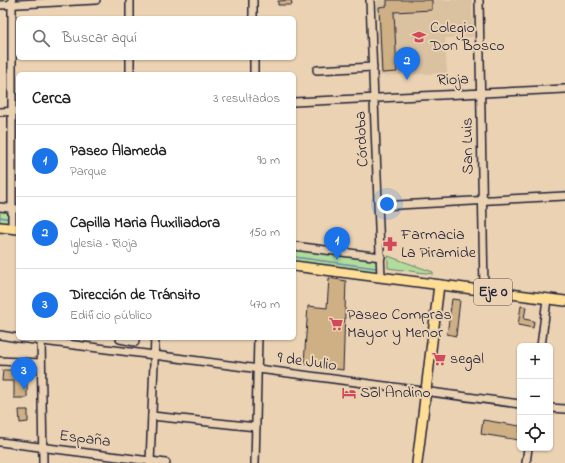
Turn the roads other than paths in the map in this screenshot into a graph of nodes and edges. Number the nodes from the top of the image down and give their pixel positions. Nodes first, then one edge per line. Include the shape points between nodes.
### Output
1 (96, 0) edge
2 (130, 0) edge
3 (252, 0) edge
4 (370, 0) edge
5 (479, 0) edge
6 (12, 2) edge
7 (0, 5) edge
8 (130, 16) edge
9 (253, 16) edge
10 (130, 60) edge
11 (254, 60) edge
12 (373, 67) junction
13 (317, 70) dead end
14 (130, 72) edge
15 (254, 72) edge
16 (565, 89) edge
17 (481, 93) junction
18 (374, 98) junction
19 (296, 102) edge
20 (15, 111) edge
21 (0, 112) edge
22 (565, 196) edge
23 (483, 200) junction
24 (379, 206) junction
25 (0, 207) edge
26 (15, 209) edge
27 (0, 227) edge
28 (15, 229) edge
29 (296, 246) edge
30 (381, 257) junction
31 (296, 266) edge
32 (381, 277) junction
33 (440, 285) junction
34 (484, 290) junction
35 (547, 299) junction
36 (565, 301) edge
37 (0, 335) edge
38 (16, 338) edge
39 (41, 340) edge
40 (125, 340) edge
41 (135, 340) edge
42 (155, 340) edge
43 (258, 340) edge
44 (541, 343) edge
45 (154, 354) junction
46 (0, 362) edge
47 (41, 363) junction
48 (257, 369) junction
49 (426, 392) junction
50 (517, 404) edge
51 (553, 408) edge
52 (565, 410) edge
53 (152, 416) junction
54 (256, 427) junction
55 (0, 442) edge
56 (42, 447) junction
57 (528, 451) edge
58 (150, 462) edge
59 (43, 463) edge
60 (166, 463) edge
61 (255, 463) edge
62 (417, 463) edge
63 (526, 463) edge

1 - 6 street
2 - 8 street
3 - 9 street
4 - 12 street, Córdoba
5 - 17 street, San Luis
6 - 7 street
6 - 20 street
10 - 14 street
11 - 15 street
12 - 13 street
12 - 18 street, Córdoba
16 - 17 street, Rioja
17 - 18 street, Rioja
17 - 23 street, San Luis
18 - 19 street, Rioja
18 - 24 street, Córdoba
20 - 21 street
20 - 26 street
22 - 23 street
23 - 24 street
23 - 34 street, San Luis
24 - 30 street, Córdoba
25 - 26 street
26 - 28 street
27 - 28 main road
29 - 30 street
30 - 32 street, Córdoba
31 - 32 main road, Eje 0
32 - 33 main road, Eje 0
33 - 34 main road, Eje 0
33 - 49 main road
34 - 35 main road, Eje 0
35 - 36 main road, Eje 0
35 - 44 street
37 - 38 street, 9 de Julio
39 - 45 street, 9 de Julio
39 - 47 street
40 - 41 street
42 - 45 street
43 - 48 street
45 - 48 street, 9 de Julio
45 - 53 street
46 - 47 street
47 - 56 street
48 - 49 street, 9 de Julio
48 - 54 street
49 - 50 street, 9 de Julio
49 - 62 main road
51 - 52 street
53 - 54 street
53 - 58 street
54 - 61 street
55 - 56 street, España
56 - 58 street, España
56 - 59 street
57 - 63 street
58 - 60 street, España

